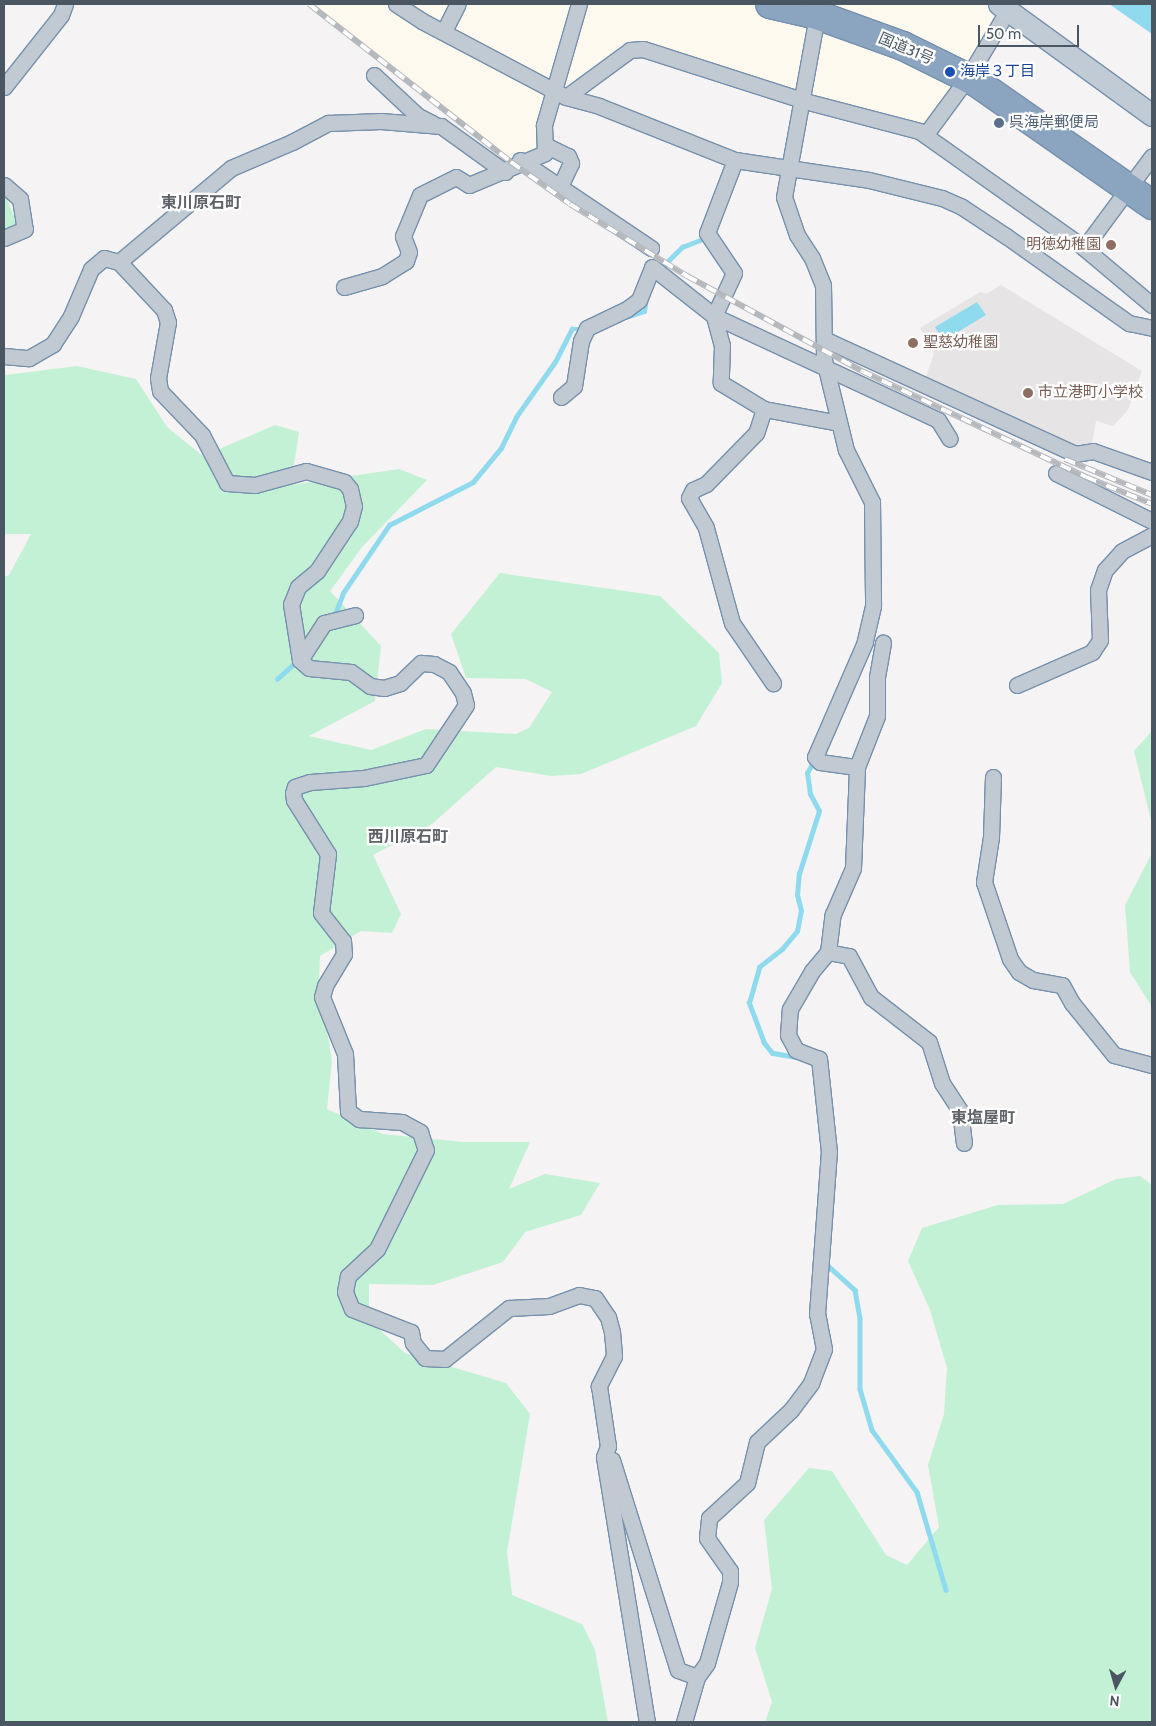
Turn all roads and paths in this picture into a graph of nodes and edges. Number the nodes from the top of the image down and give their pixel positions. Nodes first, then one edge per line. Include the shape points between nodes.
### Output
1 (65, 4) edge
2 (396, 4) edge
3 (458, 4) edge
4 (579, 4) edge
5 (770, 4) edge
6 (1004, 7) edge
7 (818, 10) edge
8 (444, 31) junction
9 (374, 75) dead end
10 (968, 78) junction
11 (4, 87) edge
12 (560, 94) junction
13 (802, 99) junction
14 (1152, 115) edge
15 (441, 126) junction
16 (926, 134) junction
17 (545, 145) junction
18 (1152, 156) edge
19 (520, 160) junction
20 (735, 160) junction
21 (787, 169) junction
22 (504, 172) junction
23 (4, 185) edge
24 (560, 187) junction
25 (1131, 189) junction
26 (1152, 205) edge
27 (4, 238) edge
28 (652, 248) dead end
29 (1084, 248) junction
30 (119, 262) junction
31 (344, 287) dead end
32 (1152, 305) edge
33 (714, 316) junction
34 (1152, 328) edge
35 (824, 339) junction
36 (4, 356) edge
37 (828, 370) junction
38 (561, 397) dead end
39 (764, 408) junction
40 (839, 423) junction
41 (950, 439) dead end
42 (1152, 472) edge
43 (1056, 473) dead end
44 (1152, 520) edge
45 (1152, 535) edge
46 (356, 615) dead end
47 (883, 643) dead end
48 (300, 660) junction
49 (773, 683) dead end
50 (1017, 685) dead end
51 (857, 767) junction
52 (992, 777) dead end
53 (828, 952) junction
54 (1152, 1065) edge
55 (964, 1143) dead end
56 (608, 1446) junction
57 (698, 1677) junction
58 (647, 1722) edge
59 (684, 1722) edge

1 - 11 street via 61,15 34,44
2 - 8 street
3 - 8 street
4 - 12 street
5 - 7 highway, 国道31号
6 - 10 street
6 - 14 street
7 - 10 highway, 国道31号
7 - 13 street
8 - 12 street
9 - 15 street via 418,116
10 - 16 street
10 - 25 highway, 国道31号
12 - 13 street via 635,48 651,50
12 - 17 street via 544,125
12 - 20 street via 600,106
13 - 16 street
13 - 21 street
15 - 22 street
15 - 30 street via 381,121 328,123 231,168
16 - 29 street
17 - 19 street via 545,153
17 - 24 street via 568,156 571,163
18 - 25 street
19 - 22 street
19 - 24 street
20 - 21 street
20 - 33 street via 706,233 734,273
21 - 34 street via 904,187 949,201 1006,236 1129,323
21 - 35 street via 784,197 787,209 823,285
22 - 31 street via 469,185 456,177 420,195 403,236 409,252 406,261 382,276
23 - 27 street via 20,199 25,229
24 - 28 street
25 - 26 highway, 国道31号
25 - 29 street
29 - 32 street
30 - 36 street via 104,258 91,269 71,316 53,344 29,358
30 - 48 street via 164,310 168,322 158,378 160,391 202,435 227,484 255,485 306,471 344,482 350,489 354,506 350,521 317,571 298,587 291,604
33 - 37 street
33 - 38 street via 652,267 639,300 628,309 587,328 581,341 574,386
33 - 39 street via 722,345 720,383
35 - 37 street via 824,360
35 - 42 street via 1074,454 1093,451
37 - 40 street
37 - 41 street via 938,420
39 - 40 street
39 - 49 street via 756,433 706,484 693,490 689,498 706,528 732,624
40 - 51 street via 846,450 872,502 872,606 865,642 839,709 815,757 820,762
43 - 44 street
45 - 50 street via 1122,551 1105,570 1098,590 1100,640 1092,652
46 - 48 street via 324,623
47 - 51 street via 877,677 877,716
48 - 56 street via 309,668 351,672 370,686 384,688 400,683 421,663 434,664 449,672 466,705 426,765 364,778 310,782 295,787 293,793 294,800 328,854 321,912 343,941 344,954 322,997 345,1054 348,1111 359,1119 402,1122 420,1132 426,1150 377,1249 348,1276 345,1292 352,1309 411,1332 413,1343 425,1358 445,1358 509,1308 549,1306 579,1295 595,1298 608,1317 612,1332 614,1356 599,1386
51 - 53 street via 853,868 833,914
52 - 54 street via 992,837 984,882 1010,960 1019,972 1033,980 1062,984 1072,1003 1114,1055
53 - 55 street via 850,956 871,997 929,1042 942,1083 960,1111
53 - 57 street via 812,971 790,1009 788,1035 796,1050 819,1059 829,1152 817,1314 824,1349 811,1383 791,1410 757,1442 747,1483 709,1518 706,1538 730,1571 730,1582 707,1663
56 - 57 street via 678,1670
56 - 58 street via 604,1457
57 - 59 street

